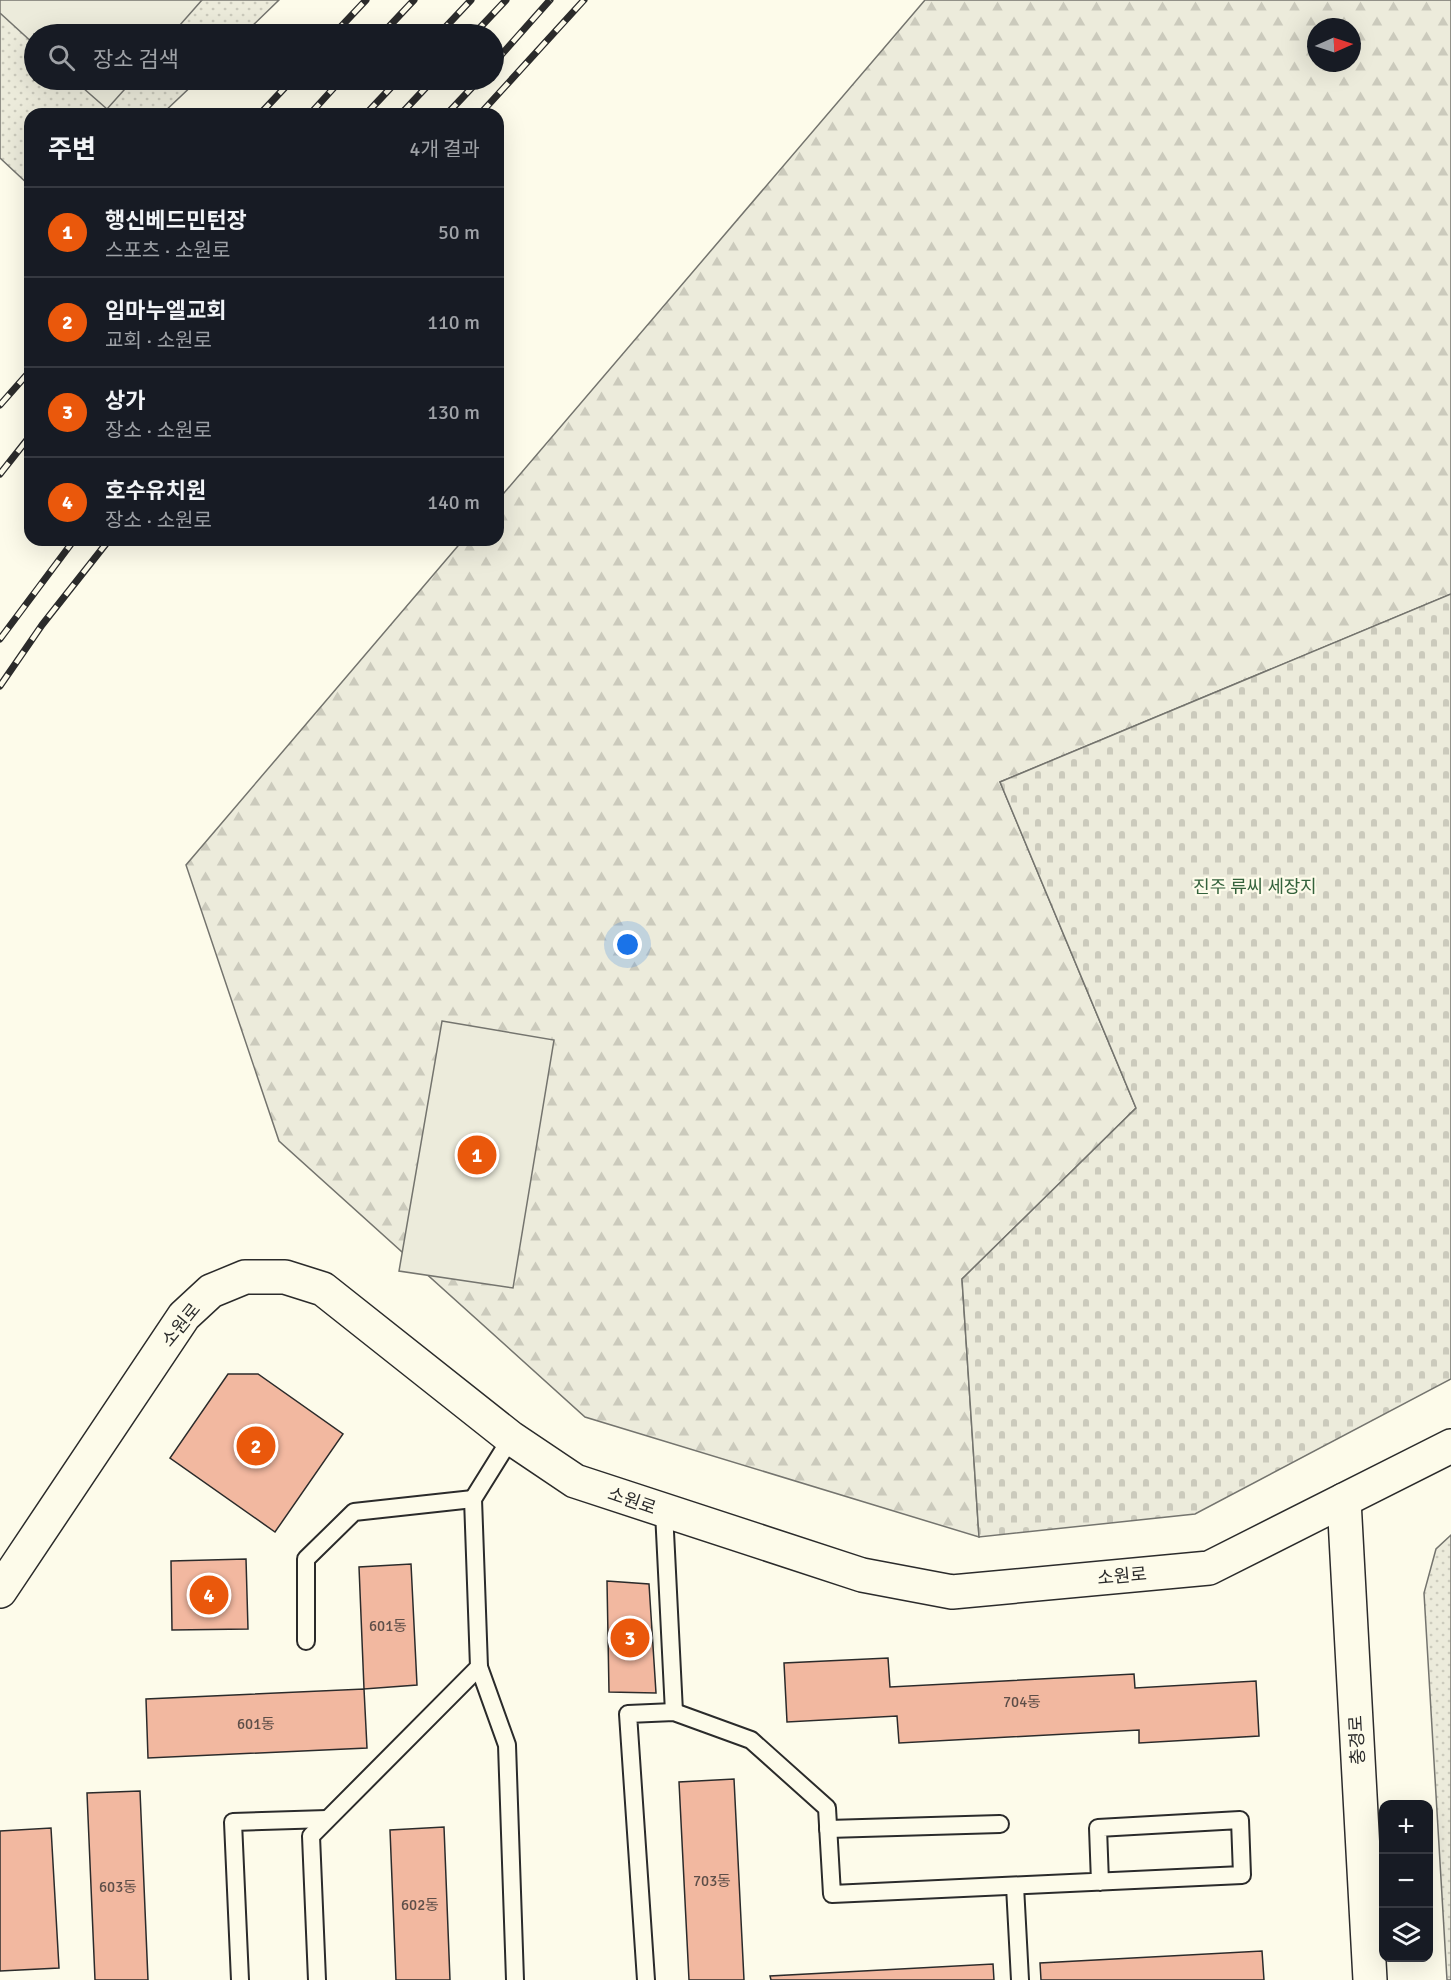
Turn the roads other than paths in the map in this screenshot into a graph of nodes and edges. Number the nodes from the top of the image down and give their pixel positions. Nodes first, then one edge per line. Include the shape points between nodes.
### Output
1 (512, 1438) junction
2 (1451, 1446) edge
3 (473, 1499) junction
4 (1344, 1500) junction
5 (664, 1512) junction
6 (0, 1592) edge
7 (306, 1641) dead end
8 (479, 1667) junction
9 (674, 1712) junction
10 (327, 1819) junction
11 (1000, 1824) dead end
12 (828, 1829) junction
13 (1100, 1882) junction
14 (1015, 1886) junction
15 (240, 1980) edge
16 (317, 1980) edge
17 (515, 1980) edge
18 (646, 1980) edge
19 (1020, 1980) edge
20 (1370, 1980) edge

1 - 3 lane
1 - 5 main road, 소원로 via 575,1481
1 - 6 main road, 소원로 via 323,1289 285,1277 245,1277 210,1291 184,1316
2 - 4 main road, 소원로
3 - 7 lane via 354,1512 306,1559
3 - 8 lane
4 - 5 main road, 소원로 via 1209,1568 952,1592 862,1575
4 - 20 main road, 충경로
5 - 9 lane
8 - 10 lane
8 - 17 lane via 507,1745
9 - 12 lane via 751,1740 827,1808
9 - 18 lane via 628,1714
10 - 15 lane via 233,1822
10 - 16 lane via 311,1836
11 - 12 lane
12 - 14 lane via 832,1894
13 - 13 lane via 1242,1875 1240,1820 1098,1828
13 - 14 lane
14 - 19 lane

